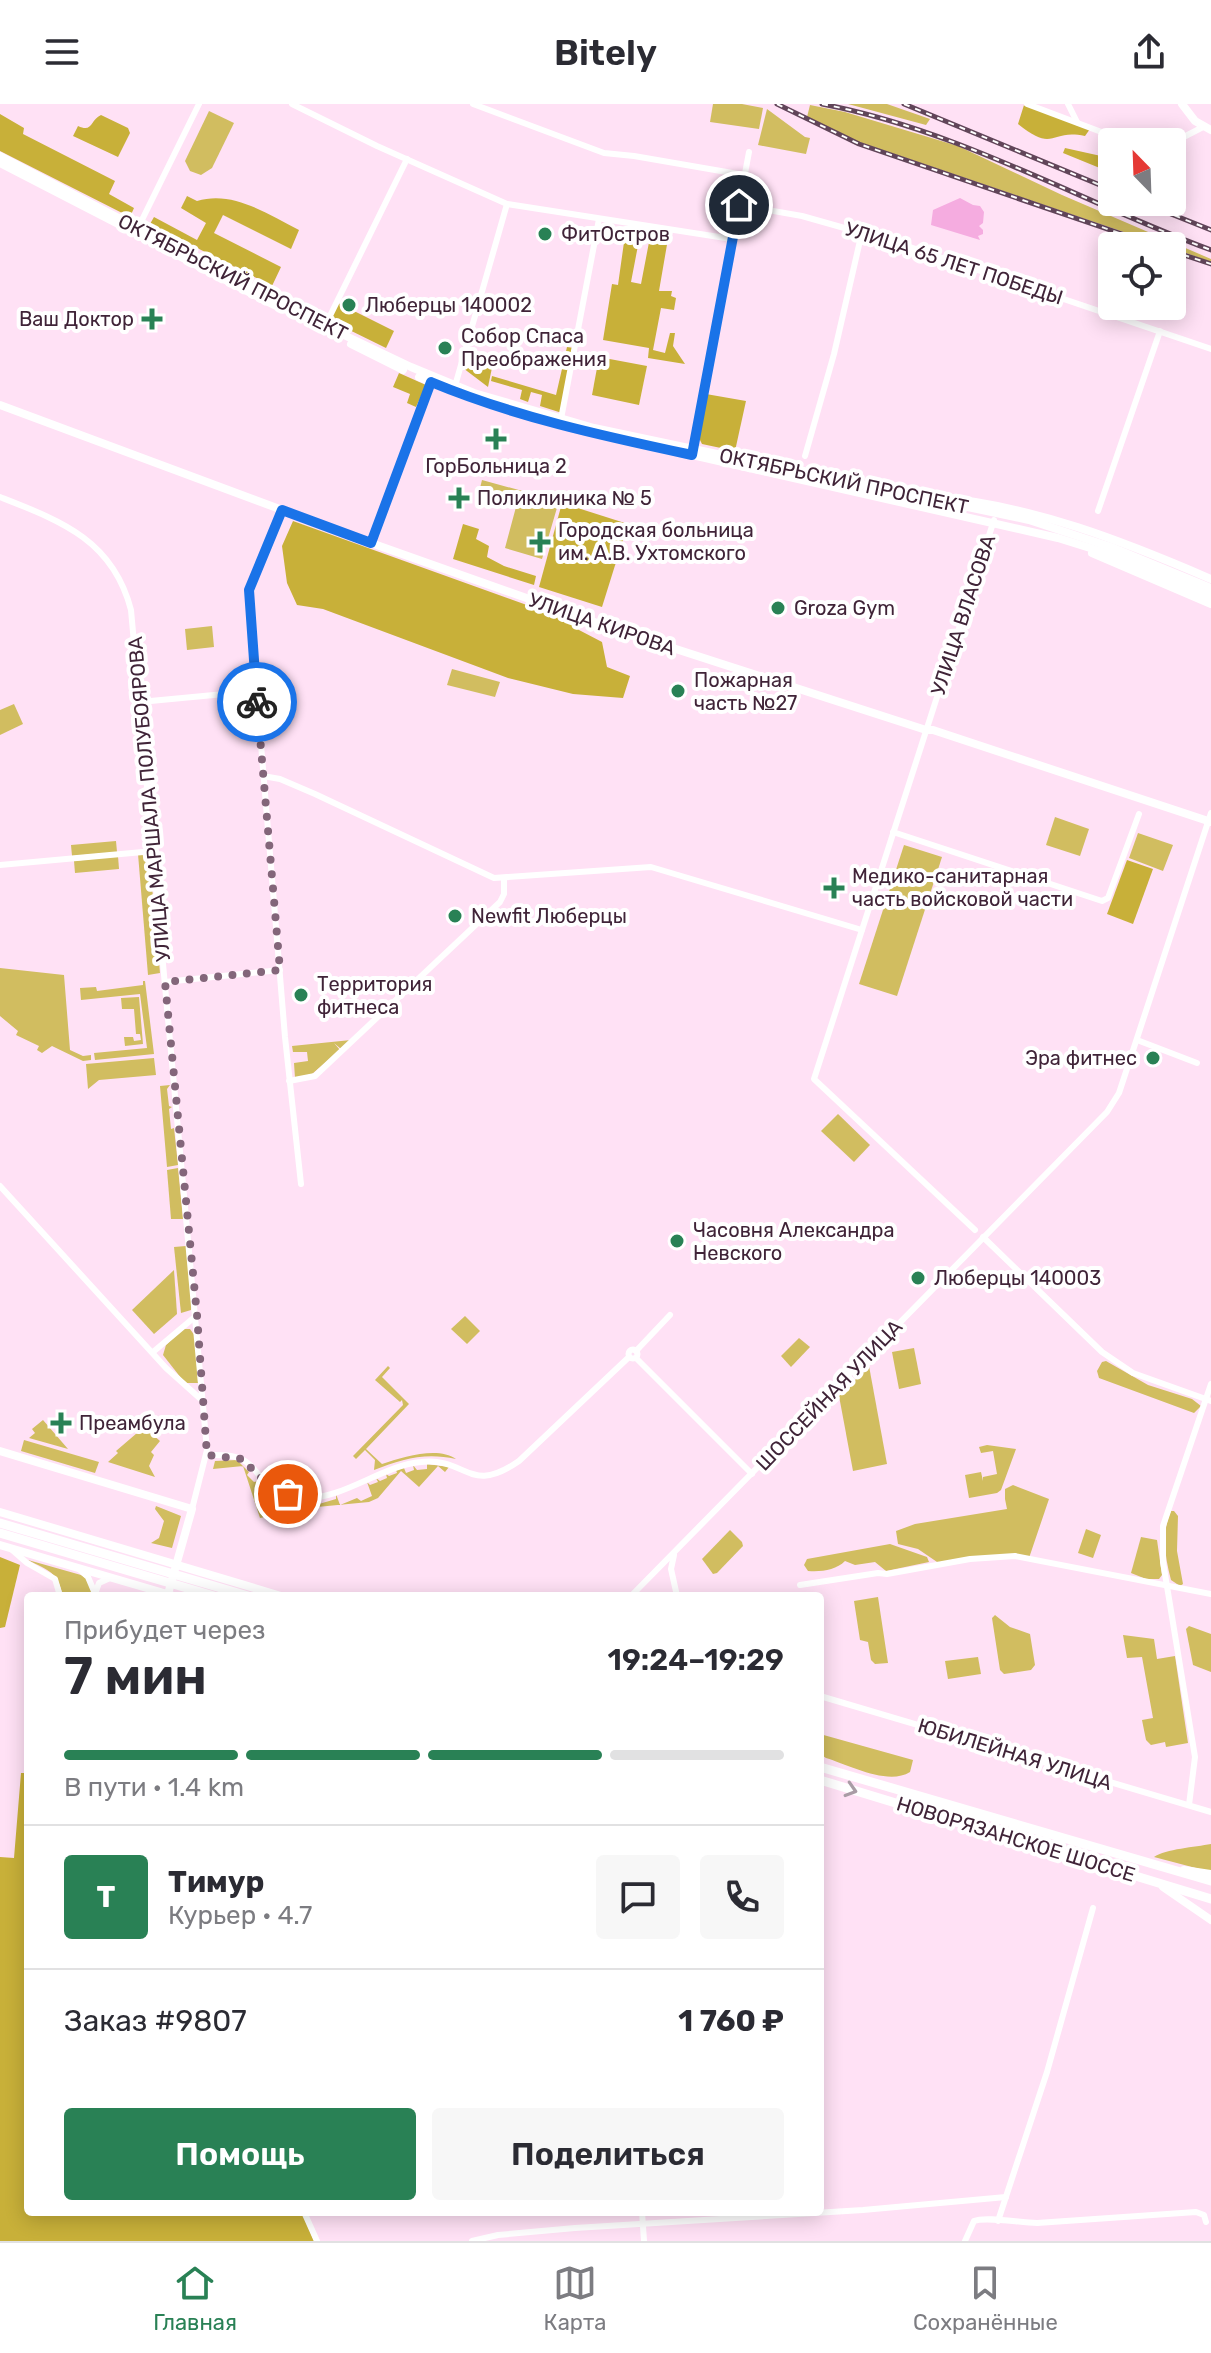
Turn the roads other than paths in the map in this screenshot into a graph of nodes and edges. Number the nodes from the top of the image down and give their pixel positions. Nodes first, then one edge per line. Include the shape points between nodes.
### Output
1 (199, 104) edge
2 (292, 104) edge
3 (473, 104) edge
4 (1027, 104) edge
5 (1068, 104) edge
6 (1182, 104) edge
7 (1078, 123) junction
8 (1209, 127) edge
9 (1098, 131) edge
10 (1186, 137) edge
11 (749, 152) dead end
12 (0, 156) edge
13 (407, 159) junction
14 (0, 163) edge
15 (744, 175) junction
16 (507, 204) junction
17 (739, 205) junction
18 (599, 219) junction
19 (138, 228) junction
20 (862, 232) junction
21 (732, 239) junction
22 (325, 326) junction
23 (1160, 331) junction
24 (1211, 349) edge
25 (431, 382) junction
26 (455, 386) junction
27 (0, 405) edge
28 (561, 419) junction
29 (693, 452) junction
30 (805, 456) dead end
31 (891, 493) junction
32 (0, 497) edge
33 (1009, 507) junction
34 (282, 510) junction
35 (1098, 511) dead end
36 (997, 513) junction
37 (992, 523) junction
38 (1058, 538) junction
39 (371, 543) junction
40 (1211, 579) edge
41 (1211, 588) edge
42 (1211, 596) edge
43 (1211, 604) edge
44 (256, 691) junction
45 (140, 702) junction
46 (926, 730) junction
47 (263, 776) junction
48 (1139, 814) dead end
49 (1210, 819) edge
50 (893, 832) junction
51 (154, 851) junction
52 (0, 865) edge
53 (504, 879) junction
54 (862, 930) junction
55 (280, 970) junction
56 (165, 982) junction
57 (1137, 1040) junction
58 (1197, 1063) dead end
59 (289, 1081) junction
60 (301, 1184) dead end
61 (0, 1186) edge
62 (975, 1230) dead end
63 (983, 1237) junction
64 (197, 1315) junction
65 (670, 1315) dead end
66 (153, 1352) junction
67 (634, 1355) junction
68 (1211, 1384) edge
69 (1208, 1400) edge
70 (204, 1402) junction
71 (0, 1451) edge
72 (207, 1455) junction
73 (752, 1474) junction
74 (192, 1509) junction
75 (0, 1517) edge
76 (0, 1533) edge
77 (2, 1545) edge
78 (676, 1551) junction
79 (176, 1565) junction
80 (72, 1566) junction
81 (204, 1573) junction
82 (652, 1574) junction
83 (111, 1578) junction
84 (673, 1578) junction
85 (1167, 1584) junction
86 (800, 1585) dead end
87 (59, 1592) edge
88 (94, 1592) edge
89 (96, 1592) edge
90 (160, 1592) edge
91 (172, 1592) edge
92 (188, 1592) edge
93 (200, 1592) edge
94 (235, 1592) edge
95 (268, 1592) edge
96 (635, 1592) edge
97 (676, 1592) edge
98 (1211, 1594) edge
99 (824, 1697) edge
100 (824, 1768) edge
101 (824, 1781) edge
102 (1189, 1805) junction
103 (1211, 1812) edge
104 (1170, 1869) junction
105 (1211, 1874) edge
106 (1141, 1877) junction
107 (1211, 1881) edge
108 (1211, 1899) edge
109 (1093, 1908) dead end
110 (1211, 1920) edge
111 (1006, 2197) junction
112 (824, 2212) edge
113 (306, 2216) edge
114 (642, 2216) edge
115 (769, 2216) edge
116 (998, 2221) junction
117 (1206, 2222) dead end
118 (643, 2224) junction
119 (317, 2241) edge
120 (472, 2241) edge
121 (644, 2241) edge
122 (965, 2241) edge

1 - 19 street
2 - 13 street
3 - 15 street via 604,153
4 - 7 street
5 - 7 street
6 - 8 main road
7 - 9 street
8 - 10 street
11 - 15 street
12 - 19 main road, ОКТЯБРЬСКИЙ ПРОСПЕКТ
13 - 16 street
13 - 22 street
14 - 25 main road, ОКТЯБРЬСКИЙ ПРОСПЕКТ
15 - 17 street
16 - 18 street
16 - 26 street
17 - 20 street, УЛИЦА 65 ЛЕТ ПОБЕДЫ
17 - 21 street
18 - 21 street
18 - 28 street
19 - 22 main road, ОКТЯБРЬСКИЙ ПРОСПЕКТ
20 - 23 street, УЛИЦА 65 ЛЕТ ПОБЕДЫ
20 - 30 street
21 - 29 street
22 - 26 main road, ОКТЯБРЬСКИЙ ПРОСПЕКТ
23 - 24 street, УЛИЦА 65 ЛЕТ ПОБЕДЫ
23 - 35 street
25 - 29 main road, ОКТЯБРЬСКИЙ ПРОСПЕКТ via 560,425
25 - 39 street
26 - 28 main road, ОКТЯБРЬСКИЙ ПРОСПЕКТ
27 - 34 main road, УЛИЦА КИРОВА
28 - 29 main road, ОКТЯБРЬСКИЙ ПРОСПЕКТ
29 - 31 main road, ОКТЯБРЬСКИЙ ПРОСПЕКТ
29 - 37 main road, ОКТЯБРЬСКИЙ ПРОСПЕКТ
31 - 33 main road
31 - 36 main road, ОКТЯБРЬСКИЙ ПРОСПЕКТ
32 - 45 street, УЛИЦА МАРШАЛА ПОЛУБОЯРОВА via 76,530 113,569 131,610
33 - 36 street, УЛИЦА ВЛАСОВА
33 - 40 main road via 1089,530
34 - 39 main road, УЛИЦА КИРОВА
34 - 44 street via 249,590
36 - 37 street, УЛИЦА ВЛАСОВА
36 - 41 main road, ОКТЯБРЬСКИЙ ПРОСПЕКТ via 1086,538
37 - 38 main road, ОКТЯБРЬСКИЙ ПРОСПЕКТ
37 - 46 street, УЛИЦА ВЛАСОВА
38 - 42 main road, ОКТЯБРЬСКИЙ ПРОСПЕКТ
38 - 43 main road
39 - 46 main road, УЛИЦА КИРОВА via 622,632
44 - 45 street
44 - 47 street
45 - 51 street, УЛИЦА МАРШАЛА ПОЛУБОЯРОВА
46 - 49 main road, УЛИЦА КИРОВА
46 - 50 street, УЛИЦА ВЛАСОВА
47 - 53 street via 315,794 482,874
47 - 55 street
48 - 50 street via 1108,898 1102,901
49 - 57 street, ШОССЕЙНАЯ УЛИЦА
50 - 54 street, УЛИЦА ВЛАСОВА
51 - 52 street
51 - 56 street, УЛИЦА МАРШАЛА ПОЛУБОЯРОВА
53 - 54 street via 651,867
53 - 59 street via 500,902 358,1038 315,1076
54 - 62 street, УЛИЦА ВЛАСОВА via 814,1079
55 - 56 street
55 - 59 street
56 - 64 street, УЛИЦА МАРШАЛА ПОЛУБОЯРОВА
57 - 58 street
57 - 63 street, ШОССЕЙНАЯ УЛИЦА via 1107,1112
59 - 60 street
61 - 66 street
63 - 69 street via 1102,1352 1133,1373
63 - 73 street, ШОССЕЙНАЯ УЛИЦА
64 - 66 street
64 - 70 street, УЛИЦА МАРШАЛА ПОЛУБОЯРОВА
65 - 67 street
66 - 70 street
67 - 72 street via 519,1461 488,1476 440,1462 419,1462 326,1495 302,1498 265,1482 242,1459
67 - 73 street
68 - 69 street
69 - 85 street via 1163,1526
70 - 72 street, УЛИЦА МАРШАЛА ПОЛУБОЯРОВА
71 - 74 main road
72 - 74 street, УЛИЦА МАРШАЛА ПОЛУБОЯРОВА
73 - 78 street, ШОССЕЙНАЯ УЛИЦА
74 - 79 main road, УЛИЦА МАРШАЛА ПОЛУБОЯРОВА
75 - 79 main road via 10,1515
75 - 94 highway
76 - 93 highway
77 - 80 main road
77 - 87 street via 55,1579
78 - 82 street, ШОССЕЙНАЯ УЛИЦА
78 - 84 street
79 - 81 main road
79 - 91 main road, УЛИЦА МАРШАЛА ПОЛУБОЯРОВА
80 - 83 main road
80 - 88 street via 88,1577
81 - 92 street via 187,1581
81 - 95 main road
82 - 84 street
82 - 96 street, ШОССЕЙНАЯ УЛИЦА
83 - 89 street via 99,1583
83 - 90 main road
84 - 97 street
85 - 86 street via 1029,1558 989,1556
85 - 98 street
85 - 102 street via 1195,1757
99 - 102 street, ЮБИЛЕЙНАЯ УЛИЦА
100 - 104 highway, НОВОРЯЗАНСКОЕ ШОССЕ
101 -> 106 highway, НОВОРЯЗАНСКОЕ ШОССЕ
102 - 103 street, ЮБИЛЕЙНАЯ УЛИЦА
104 - 105 main road
104 - 107 highway, НОВОРЯЗАНСКОЕ ШОССЕ
106 - 108 highway, НОВОРЯЗАНСКОЕ ШОССЕ
106 - 110 main road
109 - 111 street
111 - 112 street
111 - 116 street
113 - 119 street
114 - 118 street
115 - 118 street
116 - 117 street via 1196,2212
116 - 122 street via 974,2221
118 - 120 street
118 - 121 street

